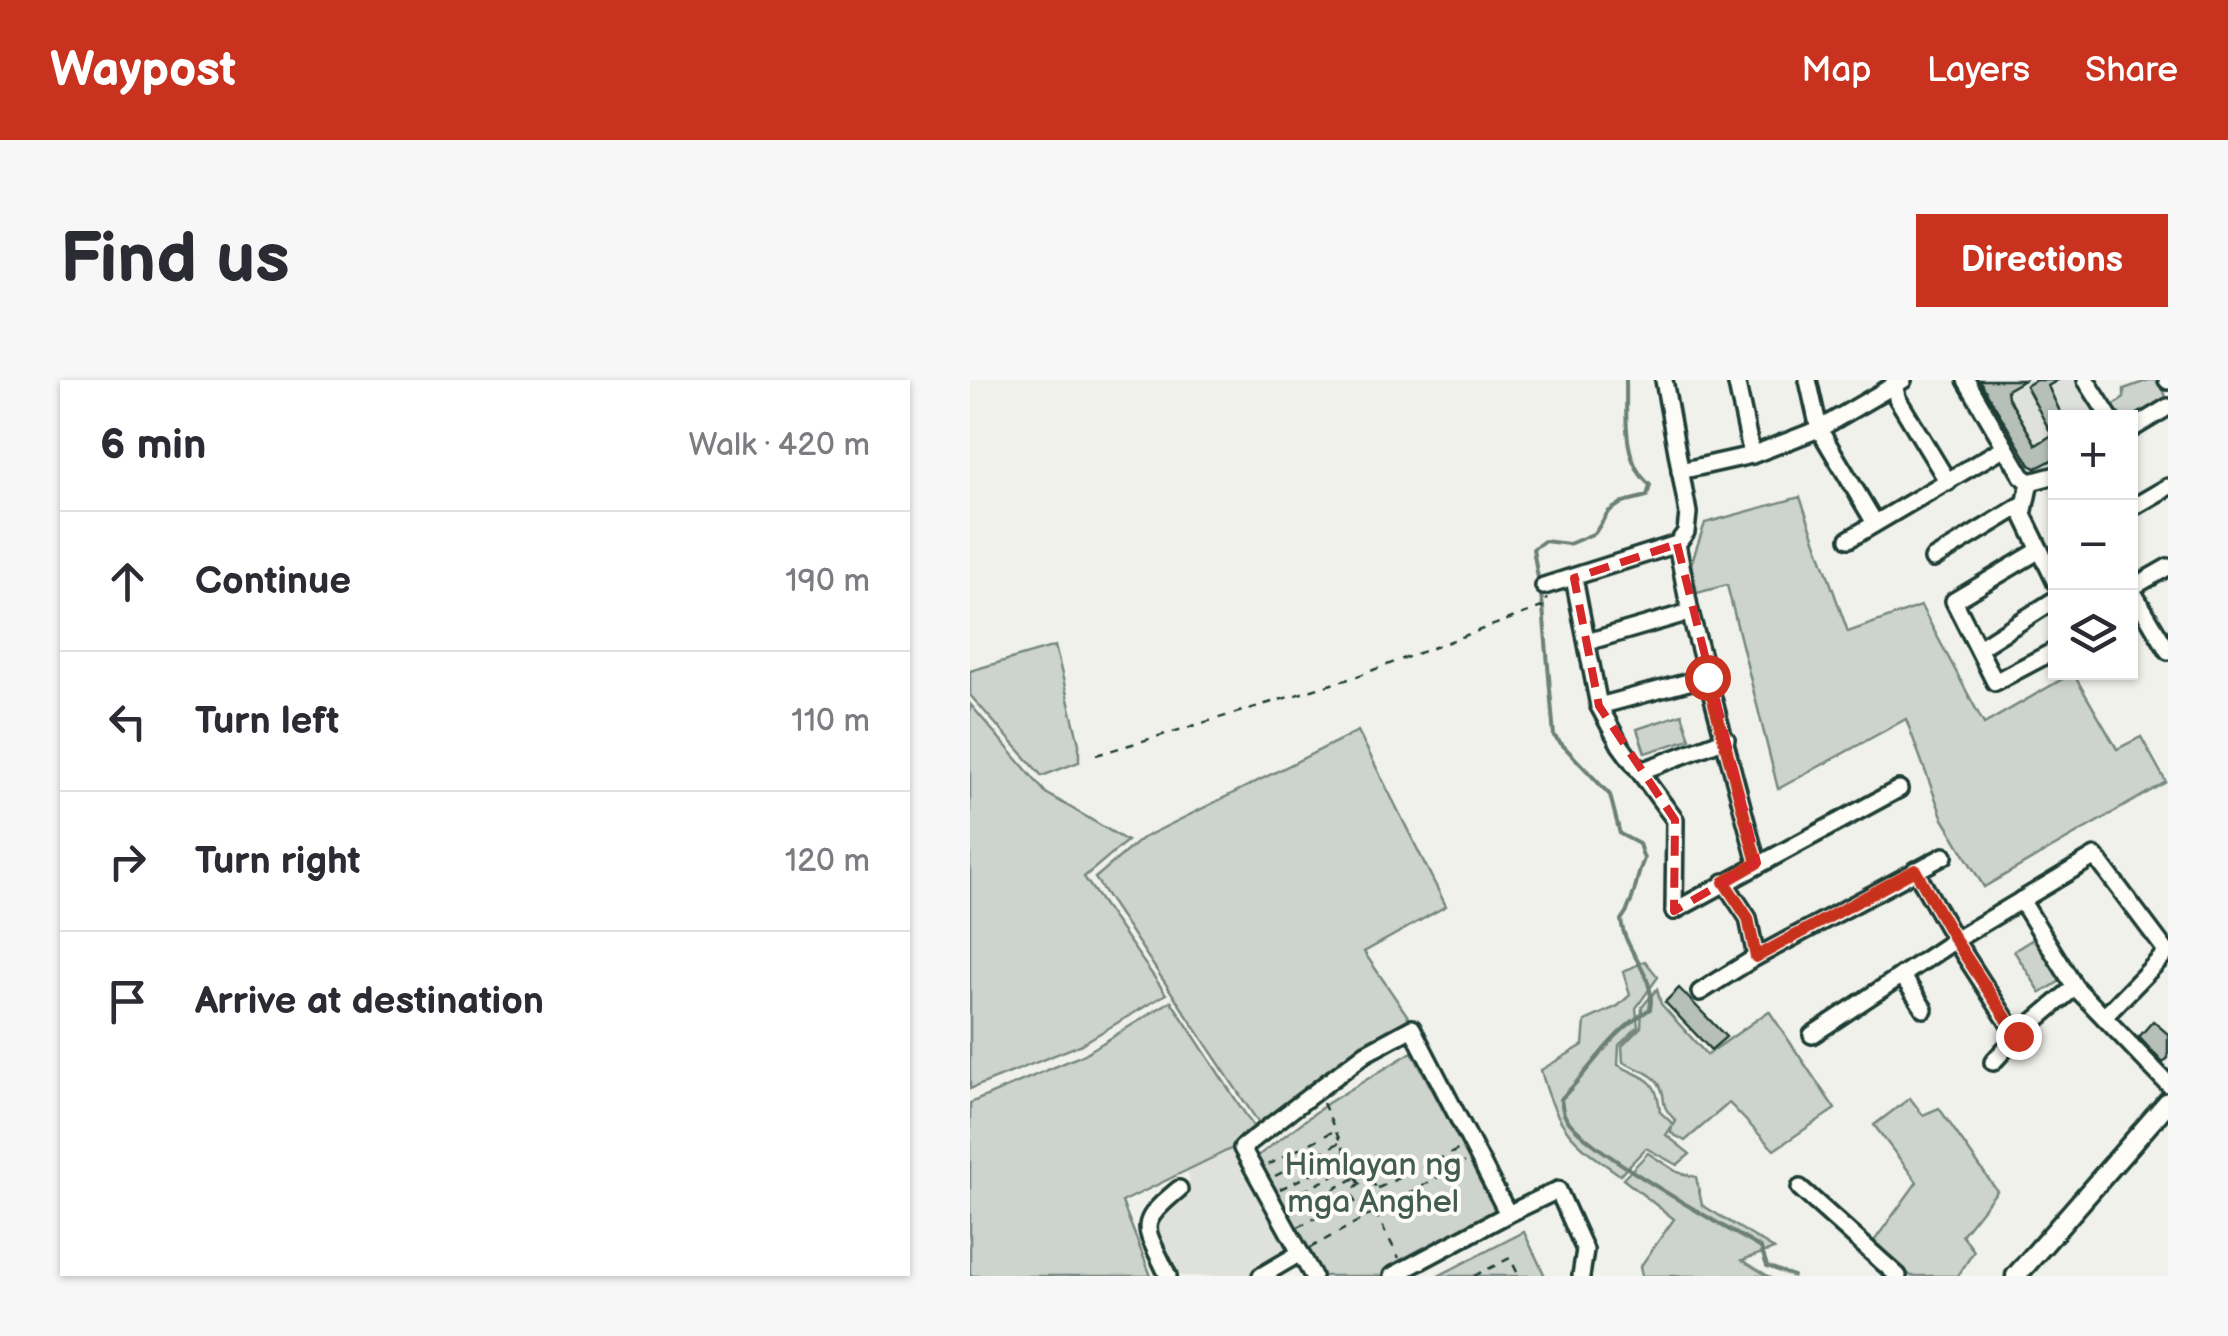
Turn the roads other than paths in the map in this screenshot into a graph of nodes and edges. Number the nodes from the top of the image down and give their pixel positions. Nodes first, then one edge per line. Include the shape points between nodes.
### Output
1 (1664, 380) edge
2 (1736, 380) edge
3 (1808, 380) edge
4 (1966, 380) edge
5 (2086, 380) edge
6 (1897, 381) edge
7 (2168, 407) edge
8 (2105, 410) edge
9 (2138, 425) edge
10 (1819, 429) junction
11 (2004, 447) junction
12 (1752, 456) junction
13 (1680, 472) junction
14 (2048, 476) edge
15 (2026, 479) junction
16 (1948, 482) junction
17 (2168, 488) edge
18 (2138, 504) edge
19 (2022, 505) junction
20 (1875, 523) junction
21 (1682, 538) junction
22 (1850, 539) dead end
23 (2038, 551) junction
24 (1932, 559) dead end
25 (2168, 567) edge
26 (2048, 569) edge
27 (1574, 578) junction
28 (2138, 584) edge
29 (1544, 586) road end
30 (2132, 590) edge
31 (2048, 604) edge
32 (1690, 612) junction
33 (1587, 642) junction
34 (2167, 647) edge
35 (1979, 648) junction
36 (2048, 654) edge
37 (1707, 677) junction
38 (1599, 706) junction
39 (1726, 739) junction
40 (1640, 771) junction
41 (1899, 789) dead end
42 (1944, 856) dead end
43 (1757, 863) junction
44 (1915, 870) junction
45 (1724, 882) junction
46 (2021, 900) junction
47 (1955, 940) junction
48 (1756, 957) junction
49 (1902, 975) junction
50 (2075, 987) junction
51 (1700, 992) dead end
52 (1924, 1009) dead end
53 (2104, 1016) junction
54 (1812, 1035) dead end
55 (2018, 1036) junction
56 (1993, 1062) dead end
57 (2168, 1084) edge
58 (2168, 1102) edge
59 (1800, 1188) dead end
60 (1178, 1189) dead end
61 (1508, 1214) junction
62 (1300, 1254) junction
63 (1398, 1273) edge
64 (1168, 1276) edge
65 (1261, 1276) edge
66 (1313, 1276) edge
67 (1582, 1276) edge
68 (1898, 1276) edge
69 (2017, 1276) edge

1 - 13 street
2 - 12 street
3 - 10 street
4 - 11 street
5 - 8 street
6 - 10 street
6 - 16 street via 1897,398
7 - 9 street
10 - 12 street
10 - 20 street
11 - 15 street
11 - 16 street
12 - 13 street
13 - 21 street via 1688,513
14 - 15 street
15 - 19 street
16 - 20 street
17 - 18 street
19 - 23 street
19 - 24 street
20 - 22 street
21 - 27 street
21 - 32 street
23 - 26 street
23 - 35 street via 1954,601
25 - 28 street
27 - 29 street
27 - 33 street
30 - 34 street
31 - 35 street
32 - 33 street
32 - 37 street
33 - 38 street
35 - 36 street via 1995,682
37 - 38 street
37 - 39 street
38 - 40 street
39 - 40 street
39 - 43 street
40 - 45 street via 1675,820 1674,911
41 - 43 street
42 - 44 street
43 - 45 street
44 - 47 street
44 - 48 street
45 - 48 street via 1748,918
46 - 47 street
46 - 50 street
46 - 53 street via 2095,856 2168,952
47 - 49 street
47 - 55 street
48 - 51 street
49 - 52 street
49 - 54 street
50 - 53 street
50 - 55 street
53 - 57 street
55 - 56 street
58 - 69 main road
59 - 68 street
60 - 64 street via 1146,1220
61 - 62 street via 1412,1028 1366,1052 1242,1148
61 - 63 street
61 - 67 street via 1558,1190 1585,1250
62 - 65 street
62 - 66 street

